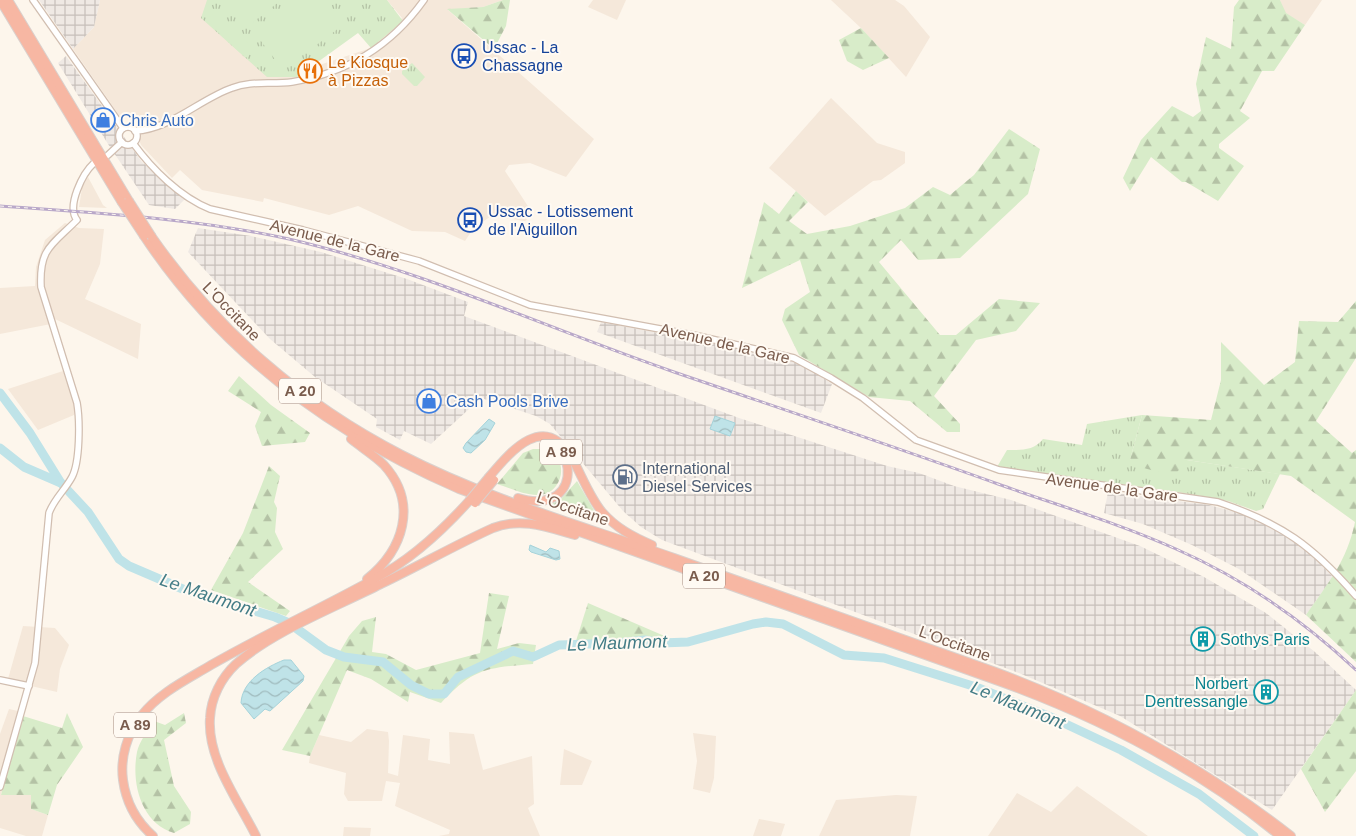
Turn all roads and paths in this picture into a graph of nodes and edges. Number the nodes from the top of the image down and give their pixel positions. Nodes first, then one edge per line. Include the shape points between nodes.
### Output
1 (0, 0) edge
2 (8, 0) edge
3 (33, 0) edge
4 (424, 0) edge
5 (123, 128) junction
6 (136, 131) junction
7 (122, 142) junction
8 (133, 143) junction
9 (108, 155) dead end
10 (94, 163) dead end
11 (125, 201) junction
12 (148, 236) junction
13 (326, 418) junction
14 (491, 478) junction
15 (488, 492) junction
16 (635, 551) junction
17 (684, 561) junction
18 (386, 574) junction
19 (361, 590) junction
20 (1356, 596) edge
21 (272, 635) junction
22 (0, 680) edge
23 (29, 686) junction
24 (0, 787) edge
25 (153, 836) edge
26 (256, 836) edge
27 (1280, 836) edge
28 (1291, 836) edge

1 - 11 highway, L'Occitane / A 20
2 - 11 highway, L'Occitane / A 20
3 - 5 street
4 - 6 street via 394,34 350,64 292,82 232,87 160,124
5 - 6 street
5 - 7 street via 119,135
6 - 8 street
7 - 8 street
7 - 9 street
8 - 20 street, Avenue de la Gare via 159,172 198,204 210,209 419,261 530,305 698,336 794,358 863,398 916,440 980,465 1017,474 1218,502 1243,510 1294,536
10 - 23 street via 79,185 74,212 77,220 48,247 41,274 41,287 79,414 76,466 53,503 47,524 36,655
11 - 12 highway, L'Occitane / A 20, bridge
12 - 13 highway, L'Occitane / A 20 via 169,271 217,327 281,385
12 - 15 highway, L'Occitane / A 20 via 223,324 261,360 309,398 394,451
13 - 16 highway, L'Occitane / A 20 via 376,449 451,485
13 - 18 highway via 380,461 399,492 403,513 400,536
14 - 15 highway, A 89 via 514,455 536,442 555,447 567,464 564,488 548,500
14 - 17 highway, A 89 via 518,444 532,438 550,438 567,451 609,520 625,532
14 - 18 highway, bridge via 441,537
15 - 17 highway, L'Occitane / A 20
16 - 18 highway via 535,524 511,523
16 - 27 highway, L'Occitane / A 20 via 995,679 1080,713 1200,779
17 - 28 highway, L'Occitane / A 20 via 1030,685 1076,705 1178,758 1229,790
18 - 19 highway
18 - 19 highway
19 - 21 highway, A 89
21 - 25 highway, A 89 via 176,686 154,702 136,724 124,753 124,787 132,811
21 - 26 highway, A 89 via 234,666 219,686 210,711 210,735 215,755
22 - 23 street
23 - 24 street

